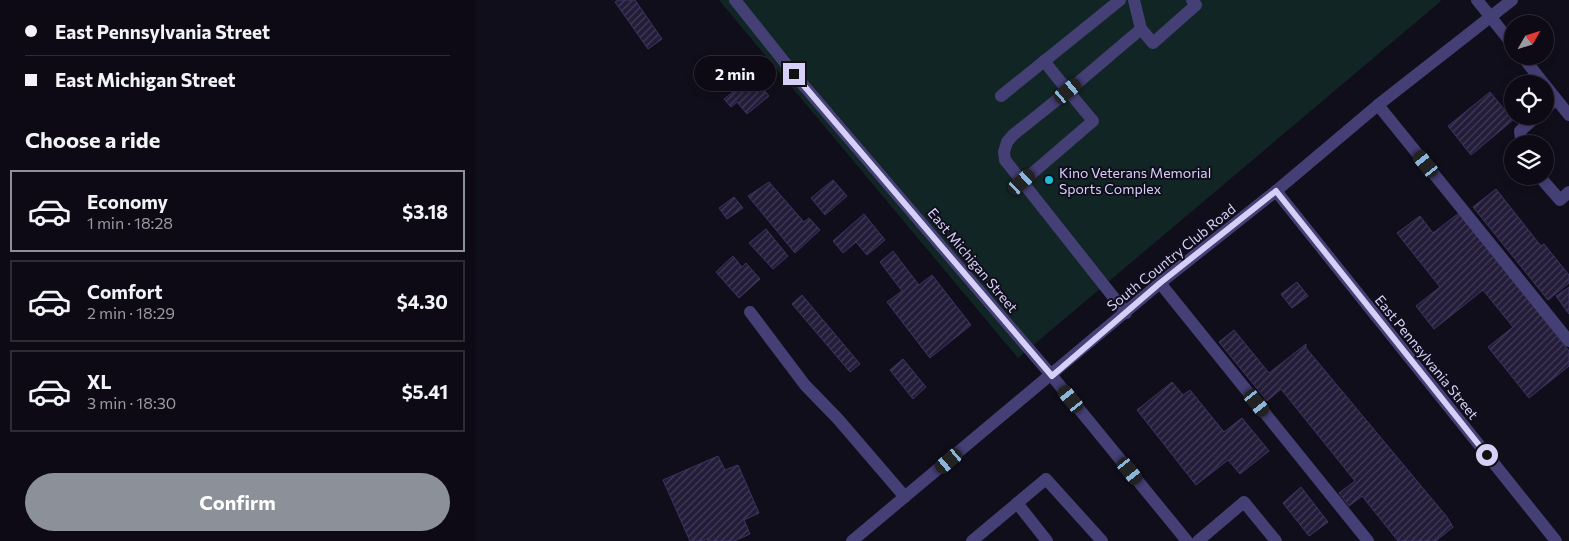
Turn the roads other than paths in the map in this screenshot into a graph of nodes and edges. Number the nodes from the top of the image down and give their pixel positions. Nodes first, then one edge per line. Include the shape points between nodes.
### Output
1 (735, 0) edge
2 (1120, 0) edge
3 (1134, 0) edge
4 (1192, 0) edge
5 (1477, 0) edge
6 (1512, 0) edge
7 (1490, 17) junction
8 (1141, 29) junction
9 (1504, 33) edge
10 (1044, 61) junction
11 (1529, 65) edge
12 (1538, 75) edge
13 (1068, 91) junction
14 (1554, 95) edge
15 (1001, 96) dead end
16 (1557, 99) junction
17 (1554, 102) edge
18 (1378, 106) junction
19 (1569, 115) edge
20 (1527, 125) edge
21 (1521, 135) edge
22 (1022, 182) junction
23 (1547, 185) edge
24 (1276, 191) junction
25 (1569, 192) edge
26 (1160, 283) junction
27 (750, 312) dead end
28 (1125, 313) junction
29 (1569, 341) edge
30 (1052, 376) junction
31 (905, 497) junction
32 (1017, 503) junction
33 (979, 538) edge
34 (852, 541) edge
35 (1047, 541) edge
36 (1102, 541) edge
37 (1187, 541) edge
38 (1198, 541) edge
39 (1276, 541) edge
40 (1368, 541) edge
41 (1556, 541) edge

1 - 30 street, East Michigan Street via 794,74
2 - 10 street
3 - 8 street
4 - 8 street via 1196,5 1153,43
5 - 7 street
6 - 7 street, South Country Club Road
7 - 9 street
7 - 18 street, South Country Club Road
8 - 13 street
10 - 13 street
10 - 15 street
11 - 12 street
13 - 22 street via 1007,142 1005,160
13 - 22 street via 1093,122
14 - 16 street
16 - 17 street
16 - 19 street
18 - 24 street, South Country Club Road
18 - 29 street
20 - 21 street
22 - 28 street
23 - 25 street via 1560,200
24 - 26 street, South Country Club Road
24 - 41 street, East Pennsylvania Street
26 - 28 street, South Country Club Road
26 - 40 street
27 - 31 street via 805,385
28 - 30 street, South Country Club Road
30 - 31 street, South Country Club Road
30 - 37 street, East Michigan Street
31 - 34 street, South Country Club Road
32 - 33 street
32 - 35 street
32 - 36 street via 1046,479
38 - 39 street via 1244,502

